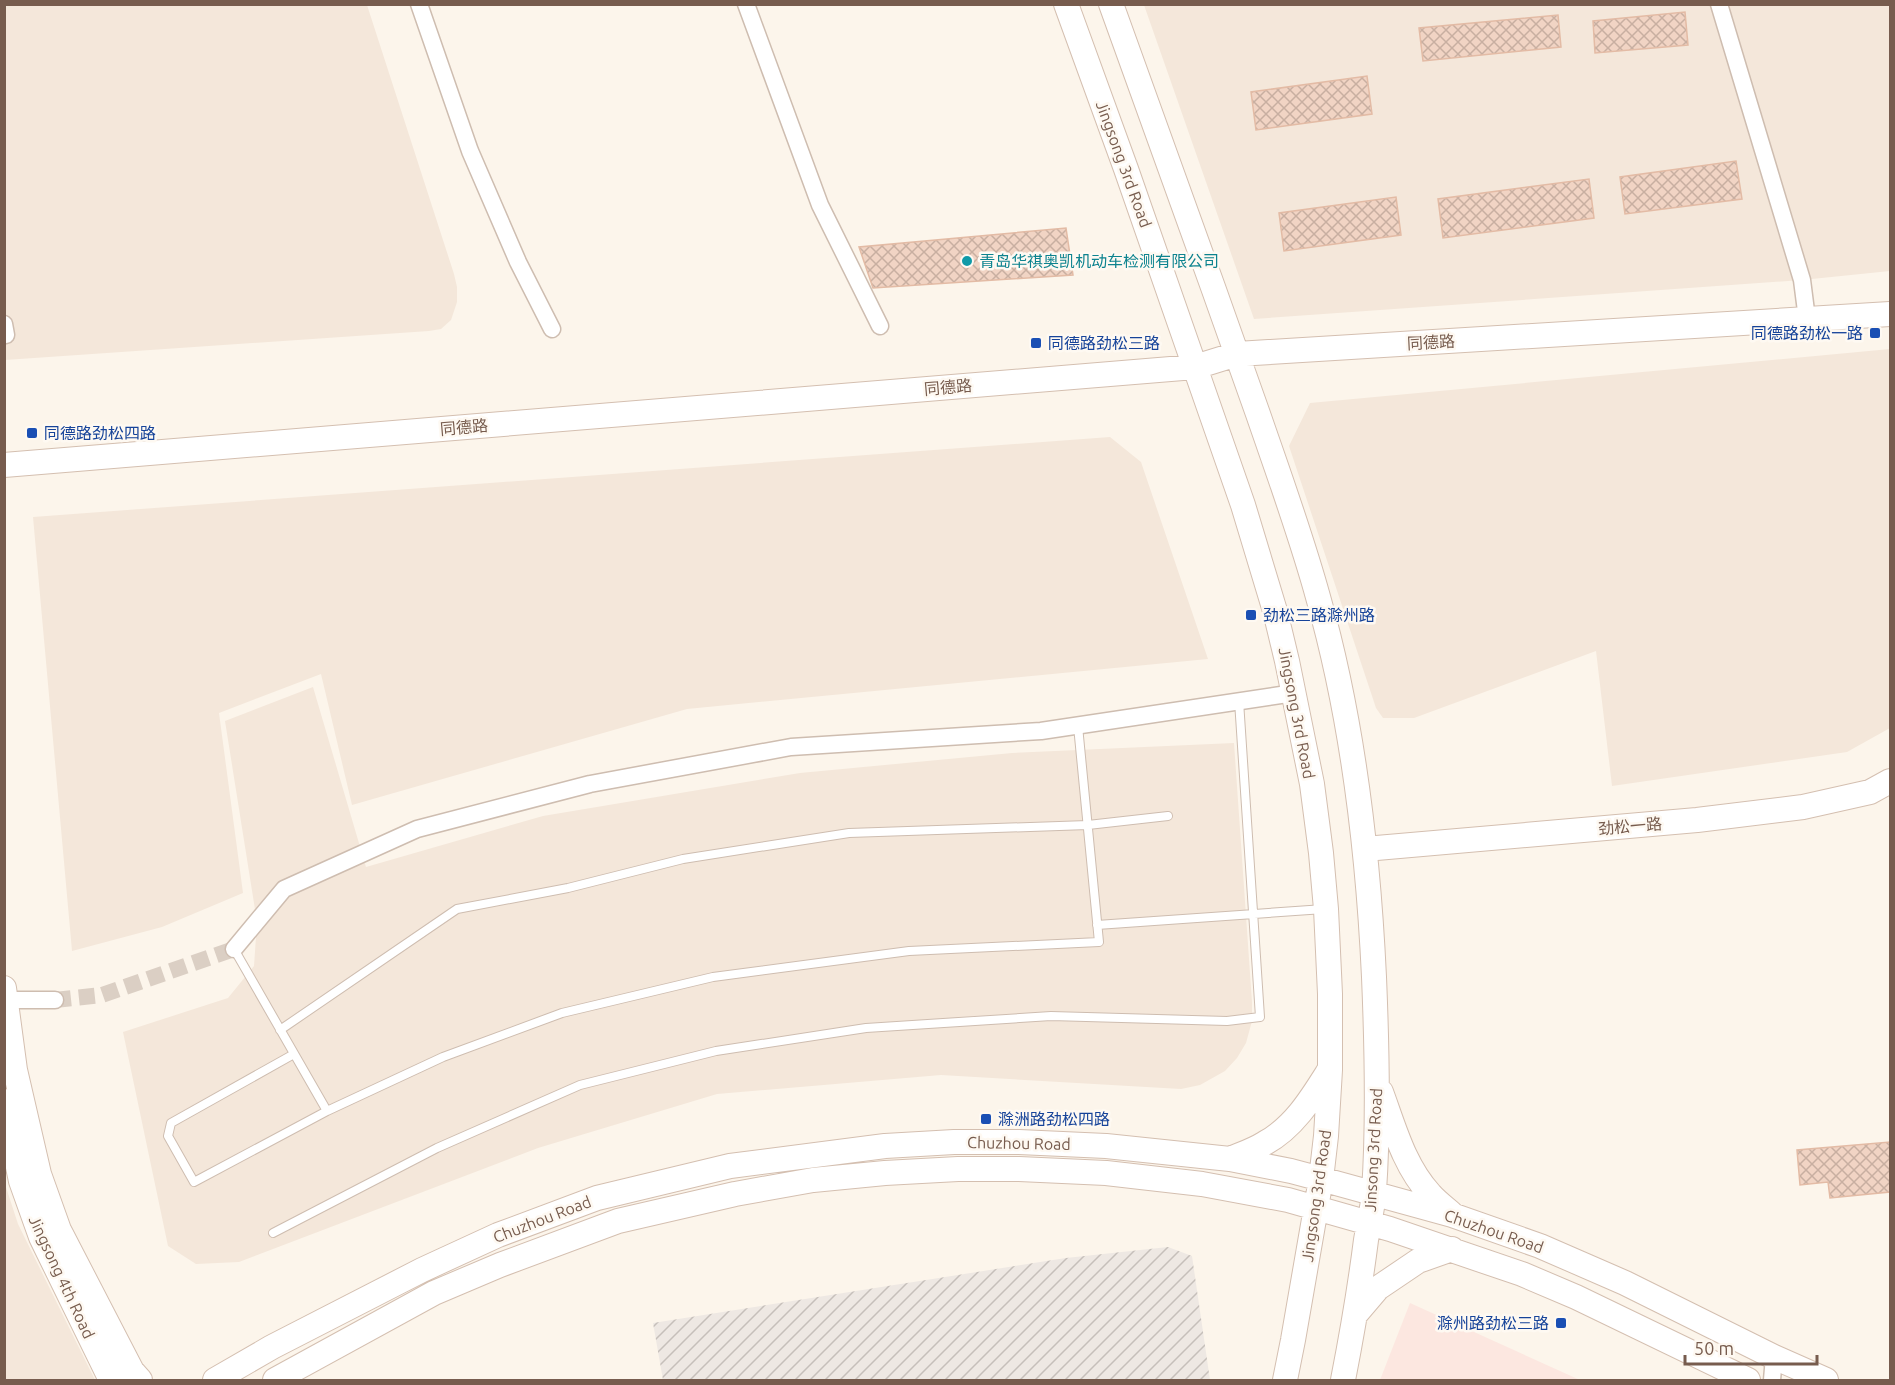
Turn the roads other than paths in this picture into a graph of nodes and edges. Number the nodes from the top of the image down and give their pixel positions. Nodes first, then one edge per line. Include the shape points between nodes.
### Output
1 (419, 4) edge
2 (746, 4) edge
3 (1066, 4) edge
4 (1111, 4) edge
5 (1719, 4) edge
6 (1890, 314) edge
7 (1807, 319) junction
8 (880, 326) dead end
9 (552, 329) dead end
10 (1237, 354) junction
11 (1195, 367) junction
12 (4, 465) edge
13 (1294, 693) junction
14 (1239, 701) junction
15 (1078, 726) junction
16 (1890, 781) edge
17 (1168, 816) dead end
18 (1088, 825) junction
19 (1365, 849) junction
20 (1326, 909) junction
21 (1253, 914) junction
22 (1097, 925) junction
23 (234, 949) joint
24 (5, 996) edge
25 (55, 1000) tunnel mouth
26 (280, 1030) junction
27 (294, 1054) junction
28 (1330, 1070) junction
29 (1377, 1079) junction
30 (4, 1101) edge
31 (327, 1111) junction
32 (1230, 1159) junction
33 (1321, 1179) junction
34 (1374, 1194) junction
35 (1316, 1208) junction
36 (1452, 1215) junction
37 (1369, 1222) junction
38 (273, 1233) dead end
39 (1452, 1249) junction
40 (1355, 1315) junction
41 (1773, 1369) edge
42 (129, 1378) edge
43 (215, 1380) edge
44 (275, 1380) edge
45 (1285, 1380) edge
46 (1343, 1380) edge
47 (1748, 1380) edge
48 (1826, 1380) edge

1 - 9 street via 470,151
2 - 8 street via 820,205
3 - 11 main road, Jingsong 3rd Road
4 - 10 main road
5 - 7 street via 1802,279
6 - 7 main road, 同德路
7 - 10 main road, 同德路
10 - 11 main road, 同德路
10 - 19 main road via 1318,598 1344,712
11 - 12 main road, 同德路
11 - 13 main road, Jingsong 3rd Road via 1275,610
13 - 14 street
13 - 20 main road, Jingsong 3rd Road via 1312,784
14 - 15 street
14 - 21 lane
15 - 18 lane
15 - 23 street via 791,747 590,784 417,829 284,889
16 - 19 main road, 劲松一路 via 1870,792 1803,807
17 - 18 lane
18 - 22 lane
18 - 26 lane via 849,833 683,859 568,888 457,909
19 - 29 main road
20 - 21 lane
20 - 28 main road, Jingsong 3rd Road
21 - 22 lane
21 - 38 lane via 1260,1017 1227,1021 1051,1016 866,1028 716,1050 580,1085 437,1148
22 - 31 lane via 1099,942 909,951 713,976 562,1013 443,1057
23 - 26 lane
24 - 25 street
24 - 42 main road via 15,1070 39,1174 59,1230
26 - 27 lane
27 - 31 lane
27 - 31 lane via 171,1123 168,1136 194,1182
28 - 32 main road via 1305,1109 1282,1132
28 - 33 main road, Jingsong 3rd Road
29 - 34 main road, Jinsong 3rd Road
29 - 36 main road via 1404,1156 1430,1194
30 - 42 main road, Jingsong 4th Road via 21,1181 41,1237
32 - 33 main road, Chuzhou Road
32 - 43 main road, Chuzhou Road via 1106,1146 954,1142 885,1146 730,1166 597,1198 498,1235 422,1270
33 - 34 main road, Chuzhou Road
33 - 35 main road, Jingsong 3rd Road
34 - 36 main road, Chuzhou Road
34 - 37 main road, Jinsong 3rd Road
35 - 37 main road, Chuzhou Road
35 - 44 main road, Chuzhou Road via 1202,1184 1106,1173 958,1169 813,1180 618,1221 510,1261 434,1293
35 - 45 main road, Jingsong 3rd Road
36 - 41 main road, Chuzhou Road via 1522,1239 1625,1283
37 - 39 main road, Chuzhou Road
37 - 40 main road
39 - 40 main road via 1418,1261 1378,1288
39 - 47 main road, Chuzhou Road via 1565,1292
40 - 46 main road
41 - 48 main road, Chuzhou Road

